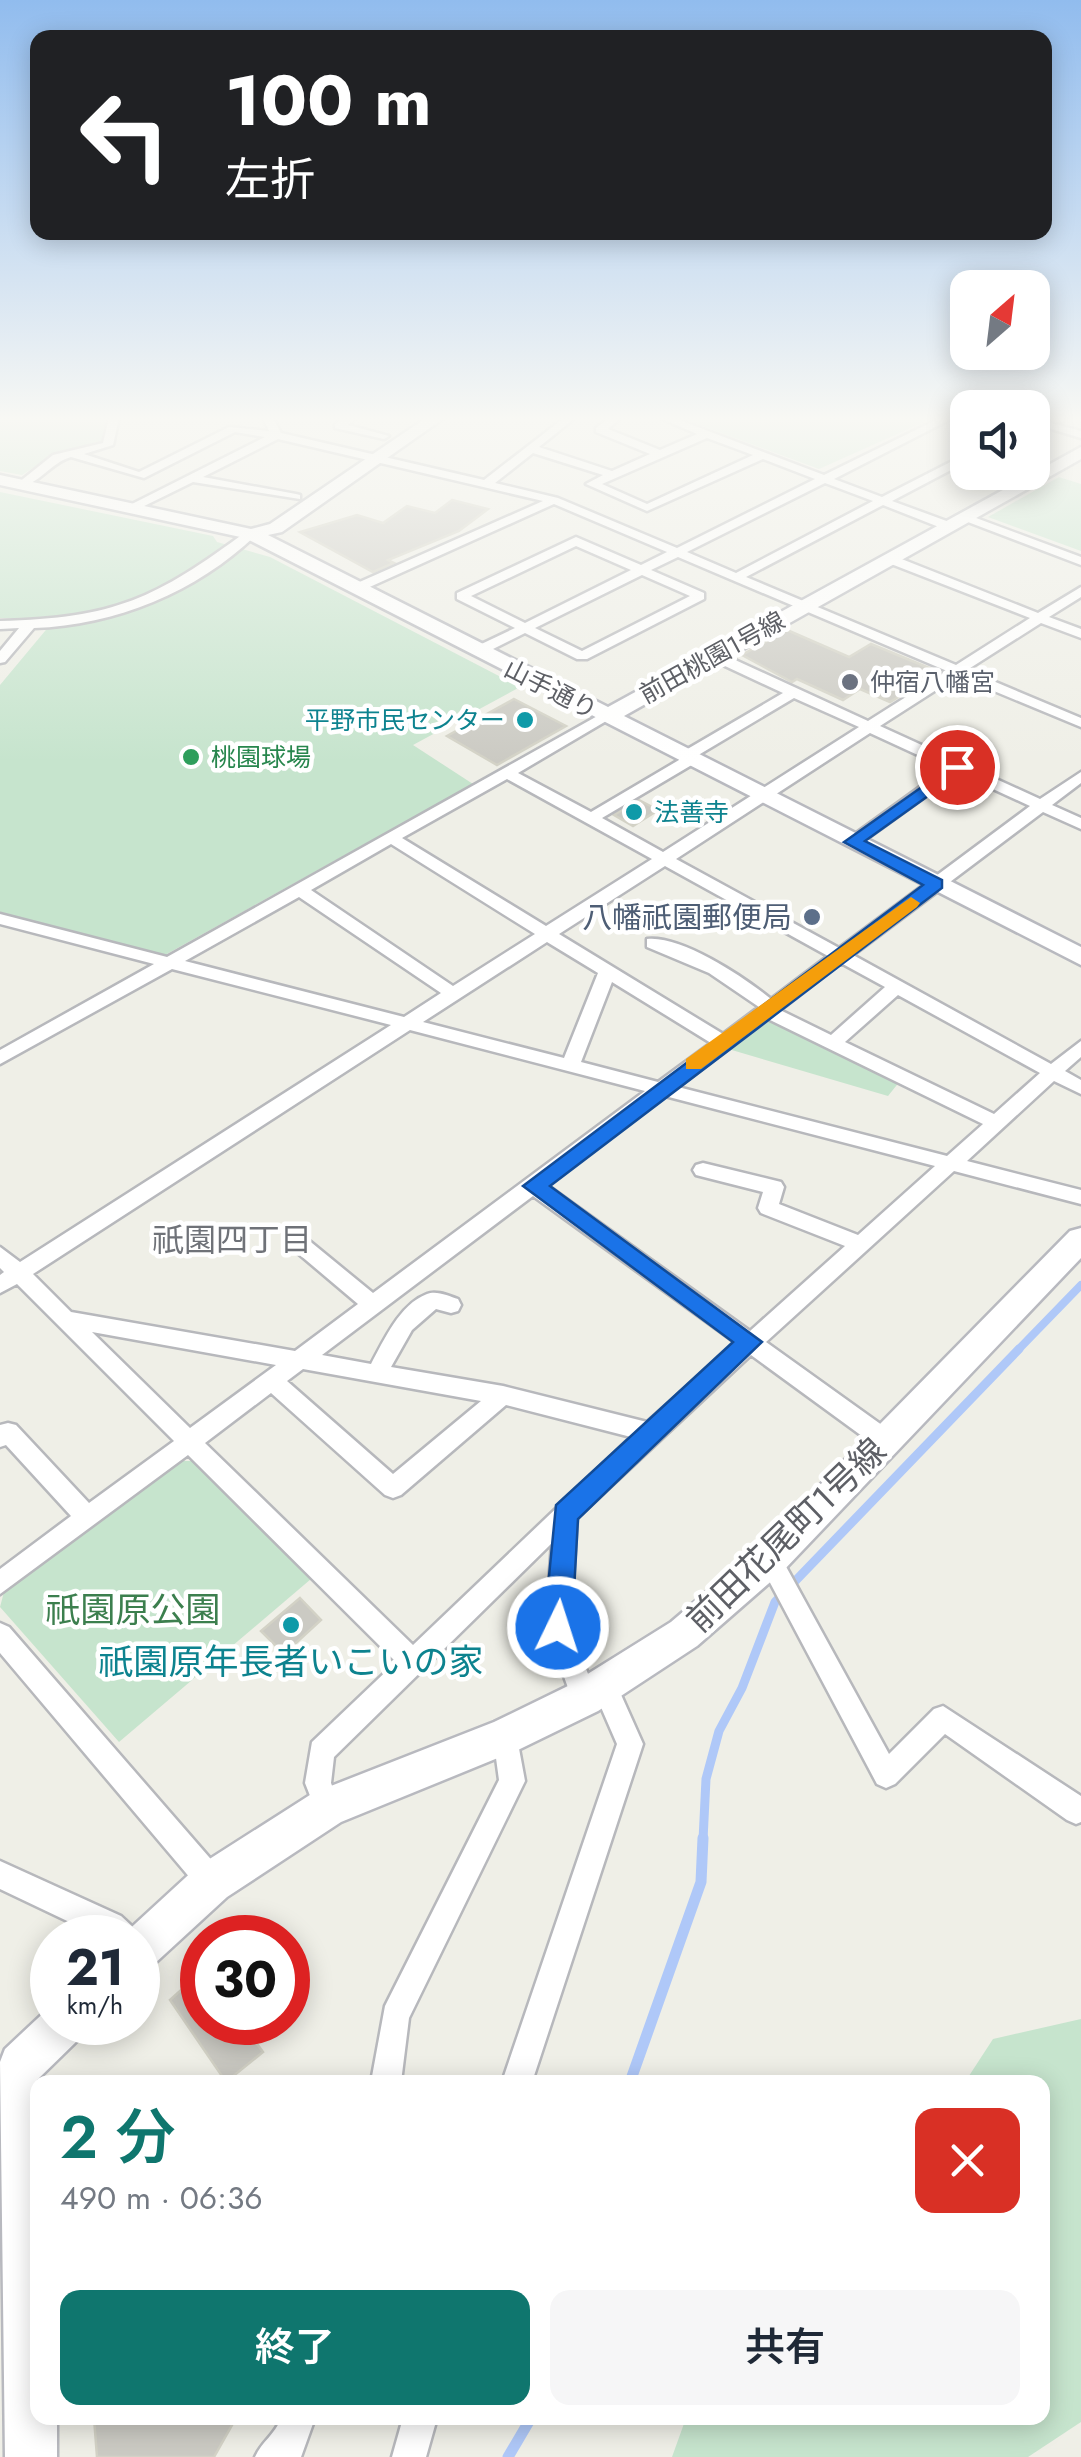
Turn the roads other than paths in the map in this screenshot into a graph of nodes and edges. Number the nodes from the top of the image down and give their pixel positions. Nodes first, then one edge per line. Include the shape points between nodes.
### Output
1 (245, 533) edge
2 (257, 533) edge
3 (482, 533) edge
4 (630, 533) edge
5 (714, 533) edge
6 (820, 533) edge
7 (937, 533) edge
8 (990, 533) edge
9 (251, 534) junction
10 (675, 552) junction
11 (890, 559) junction
12 (1081, 561) edge
13 (641, 570) junction
14 (737, 577) junction
15 (359, 588) junction
16 (1081, 591) edge
17 (804, 606) junction
18 (1040, 618) junction
19 (30, 624) junction
20 (0, 625) edge
21 (524, 628) junction
22 (1081, 634) edge
23 (478, 651) junction
24 (2, 656) edge
25 (715, 656) junction
26 (957, 671) junction
27 (794, 692) junction
28 (606, 717) junction
29 (1081, 723) edge
30 (871, 728) junction
31 (687, 758) junction
32 (957, 767) junction
33 (510, 774) junction
34 (1081, 776) edge
35 (764, 797) junction
36 (1042, 806) junction
37 (592, 818) junction
38 (1081, 824) edge
39 (393, 839) junction
40 (853, 842) junction
41 (667, 858) junction
42 (936, 884) junction
43 (300, 890) junction
44 (0, 918) edge
45 (546, 935) junction
46 (653, 943) dead end
47 (841, 955) junction
48 (1081, 957) edge
49 (168, 963) junction
50 (607, 973) junction
51 (897, 986) junction
52 (454, 994) junction
53 (770, 1010) junction
54 (405, 1025) junction
55 (724, 1042) junction
56 (833, 1043) junction
57 (1081, 1047) edge
58 (0, 1058) edge
59 (570, 1066) junction
60 (1053, 1073) junction
61 (1081, 1088) edge
62 (660, 1089) junction
63 (997, 1123) junction
64 (950, 1164) junction
65 (703, 1170) dead end
66 (534, 1186) junction
67 (1081, 1197) edge
68 (294, 1239) dead end
69 (1081, 1239) edge
70 (860, 1244) junction
71 (0, 1255) edge
72 (9, 1280) edge
73 (373, 1304) junction
74 (451, 1306) dead end
75 (70, 1320) junction
76 (750, 1342) junction
77 (302, 1358) junction
78 (377, 1372) junction
79 (273, 1380) junction
80 (503, 1395) junction
81 (651, 1432) junction
82 (0, 1438) edge
83 (885, 1440) junction
84 (188, 1442) junction
85 (566, 1514) junction
86 (87, 1517) junction
87 (782, 1580) junction
88 (0, 1582) edge
89 (0, 1635) edge
90 (412, 1661) junction
91 (595, 1693) junction
92 (506, 1736) junction
93 (327, 1807) junction
94 (1081, 1809) edge
95 (0, 1875) edge
96 (212, 1882) junction
97 (87, 1915) edge
98 (160, 1930) edge
99 (32, 2045) edge
100 (11, 2060) edge
101 (387, 2075) edge
102 (519, 2075) edge
103 (10, 2279) edge
104 (418, 2425) edge
105 (31, 2457) edge
106 (410, 2457) edge

1 - 9 street, 山手通り
2 - 9 street
3 - 15 street
4 - 10 street
5 - 10 street
6 - 14 street
7 - 11 street, 前田桃園1号線
8 - 12 street
9 - 15 street, 山手通り
9 - 19 street via 146,604
10 - 13 street
10 - 14 street
11 - 17 street, 前田桃園1号線
11 - 18 street
13 - 21 street
13 - 21 street via 700,596 582,656
13 - 21 street via 576,541 461,596
14 - 17 street
15 - 23 street, 山手通り
16 - 18 street
17 - 25 street, 前田桃園1号線
17 - 26 street
18 - 22 street
18 - 26 street
19 - 20 street
19 - 24 street
21 - 23 street
23 - 28 street, 山手通り
25 - 27 street
25 - 28 street, 前田桃園1号線
26 - 29 street
26 - 30 street
27 - 30 street
27 - 31 street
28 - 31 street, 山手通り
28 - 33 street
30 - 32 street
30 - 35 street
31 - 35 street, 山手通り
31 - 37 street
32 - 36 street
32 - 40 street
33 - 37 street
33 - 39 street
34 - 36 street
35 - 40 street, 山手通り
35 - 41 street
36 - 38 street
36 - 42 street
37 - 41 street
39 - 43 street
39 - 45 street
40 - 42 street, 山手通り
41 - 45 street
41 - 47 street
42 - 47 street
42 - 48 street, 山手通り
43 - 49 street
43 - 52 street
44 - 49 street
45 - 50 street
45 - 52 street
46 - 53 street via 739,980
47 - 51 street
47 - 53 street
49 - 54 street
49 - 58 street
50 - 55 street
50 - 59 street
51 - 56 street
51 - 60 street
52 - 54 street
53 - 55 street
53 - 56 street
54 - 59 street
54 - 72 street
55 - 62 street
56 - 63 street
57 - 60 street
59 - 62 street
60 - 61 street
60 - 63 street
62 - 64 street
62 - 66 street
63 - 64 street
64 - 67 street
64 - 70 street
65 - 70 street via 774,1187 768,1208
66 - 73 street
66 - 76 street
68 - 73 street
69 - 83 street, 前田花尾町1号線
70 - 76 street
71 - 72 street
72 - 75 street
73 - 77 street
74 - 78 street via 432,1300 418,1312
75 - 77 street
75 - 84 street
76 - 81 street
76 - 83 street
77 - 78 street
77 - 79 street
78 - 80 street
79 - 80 street via 393,1488
79 - 84 street
80 - 81 street
81 - 85 street
82 - 86 street via 8,1432
83 - 87 street, 前田花尾町1号線
84 - 86 street
84 - 90 street
85 - 90 street
85 - 91 street via 558,1627
86 - 88 street
87 - 91 street, 前田花尾町1号線
87 - 94 street via 886,1776 943,1718 1043,1790
89 - 96 street
90 - 93 street via 320,1751 318,1783
91 - 92 street, 前田花尾町1号線
91 - 102 street via 630,1744
92 - 93 street, 前田花尾町1号線
92 - 101 street via 512,1781 395,2016
93 - 96 street, 前田花尾町1号線
95 - 97 street
96 - 98 street, 前田花尾町1号線
99 - 100 street
100 - 103 street
103 - 105 street
104 - 106 street

